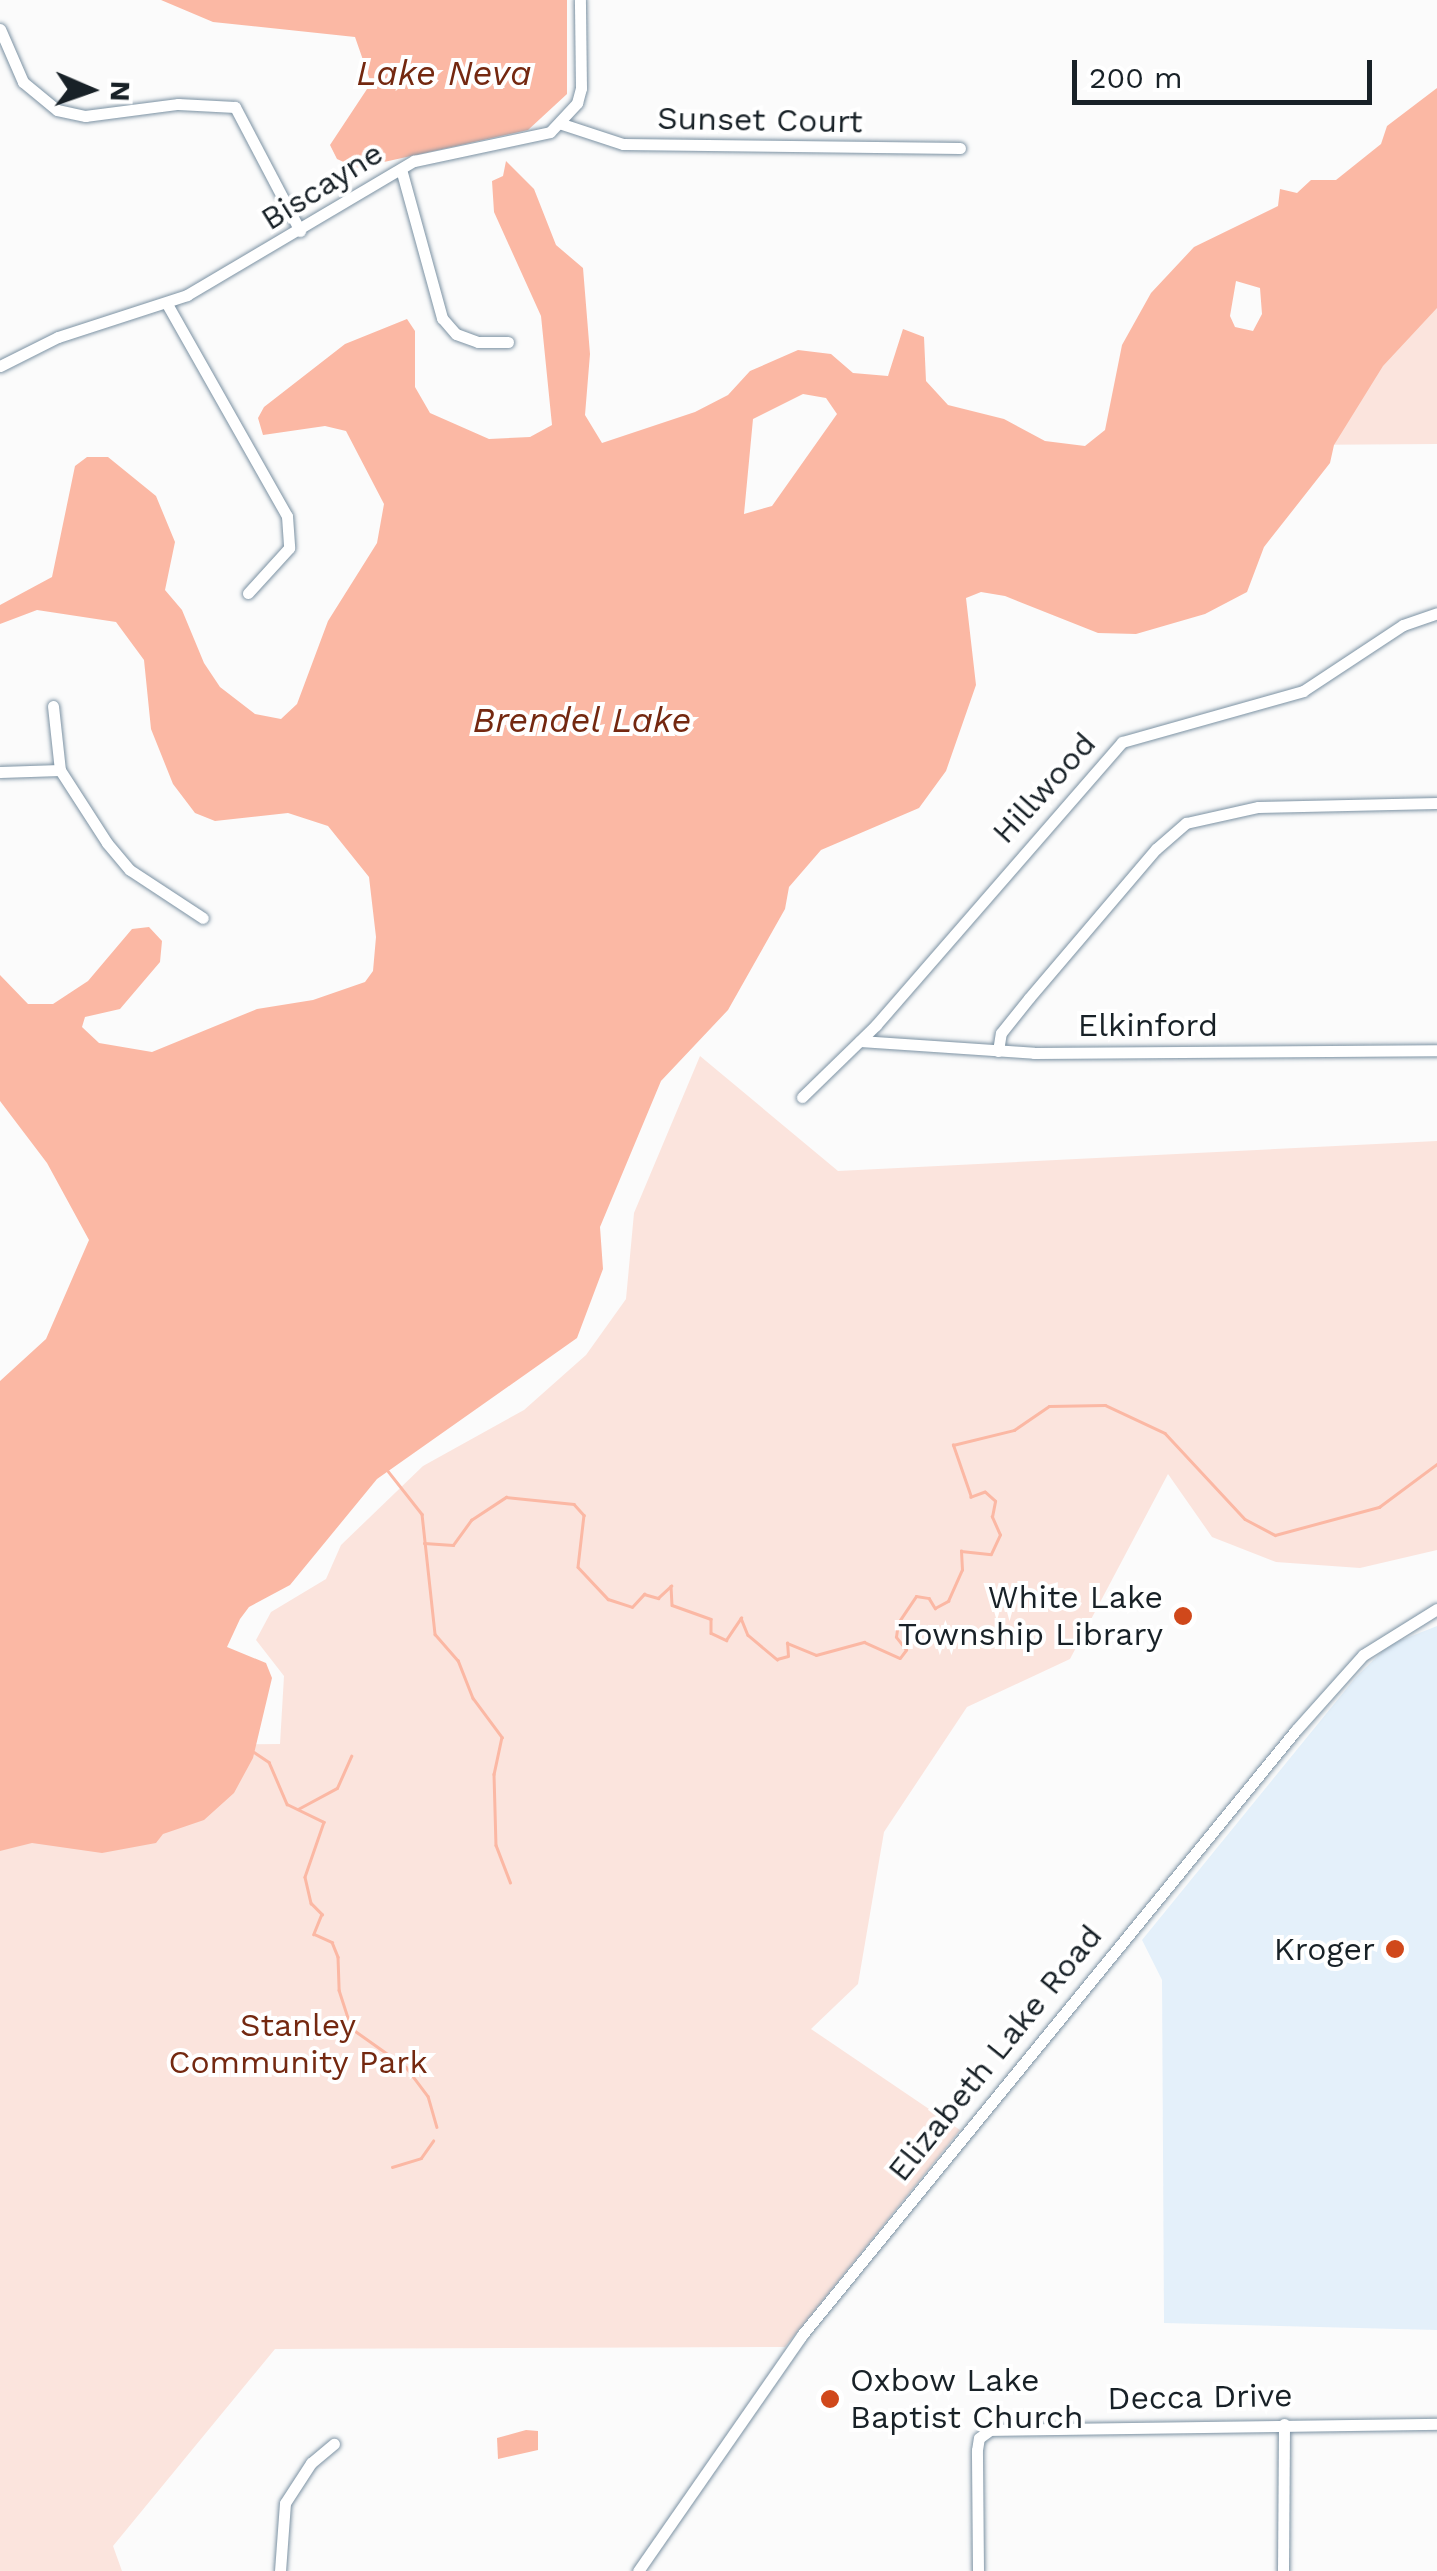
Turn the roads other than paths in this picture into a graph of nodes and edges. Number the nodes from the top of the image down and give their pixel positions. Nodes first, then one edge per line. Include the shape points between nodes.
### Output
1 (580, 0) edge
2 (0, 29) edge
3 (562, 124) junction
4 (960, 148) dead end
5 (401, 169) junction
6 (300, 231) junction
7 (167, 304) junction
8 (508, 342) dead end
9 (0, 366) edge
10 (248, 593) dead end
11 (1437, 613) edge
12 (53, 706) dead end
13 (60, 770) junction
14 (0, 772) edge
15 (1437, 803) edge
16 (203, 918) dead end
17 (860, 1041) junction
18 (1437, 1050) edge
19 (998, 1051) junction
20 (802, 1097) dead end
21 (1437, 1608) edge
22 (1284, 2424) junction
23 (1437, 2424) edge
24 (334, 2444) dead end
25 (280, 2571) edge
26 (638, 2571) edge
27 (978, 2571) edge
28 (1283, 2571) edge

1 - 3 street via 581,88
2 - 6 street via 23,82 57,110 85,116 178,104 236,107
3 - 4 street, Sunset Court via 623,144
3 - 5 street, Biscayne via 530,139
5 - 6 street, Biscayne
5 - 8 street via 442,318 456,334
6 - 7 street, Biscayne
7 - 9 street, Biscayne via 58,337
7 - 10 street via 287,516 289,548
11 - 17 street, Hillwood via 1402,625 1303,691 1122,742
12 - 13 street
13 - 14 street
13 - 16 street via 130,870
15 - 19 street via 1258,807 1186,823 1156,849 1018,1011 1001,1033
17 - 19 street, Elkinford
17 - 20 street, Hillwood
18 - 19 street, Elkinford
21 - 26 street, Elizabeth Lake Road via 1363,1655 1271,1760 802,2335
22 - 23 street, Decca Drive
22 - 27 street, Decca Drive via 990,2430 977,2450
22 - 28 street
24 - 25 street via 311,2463 285,2503

